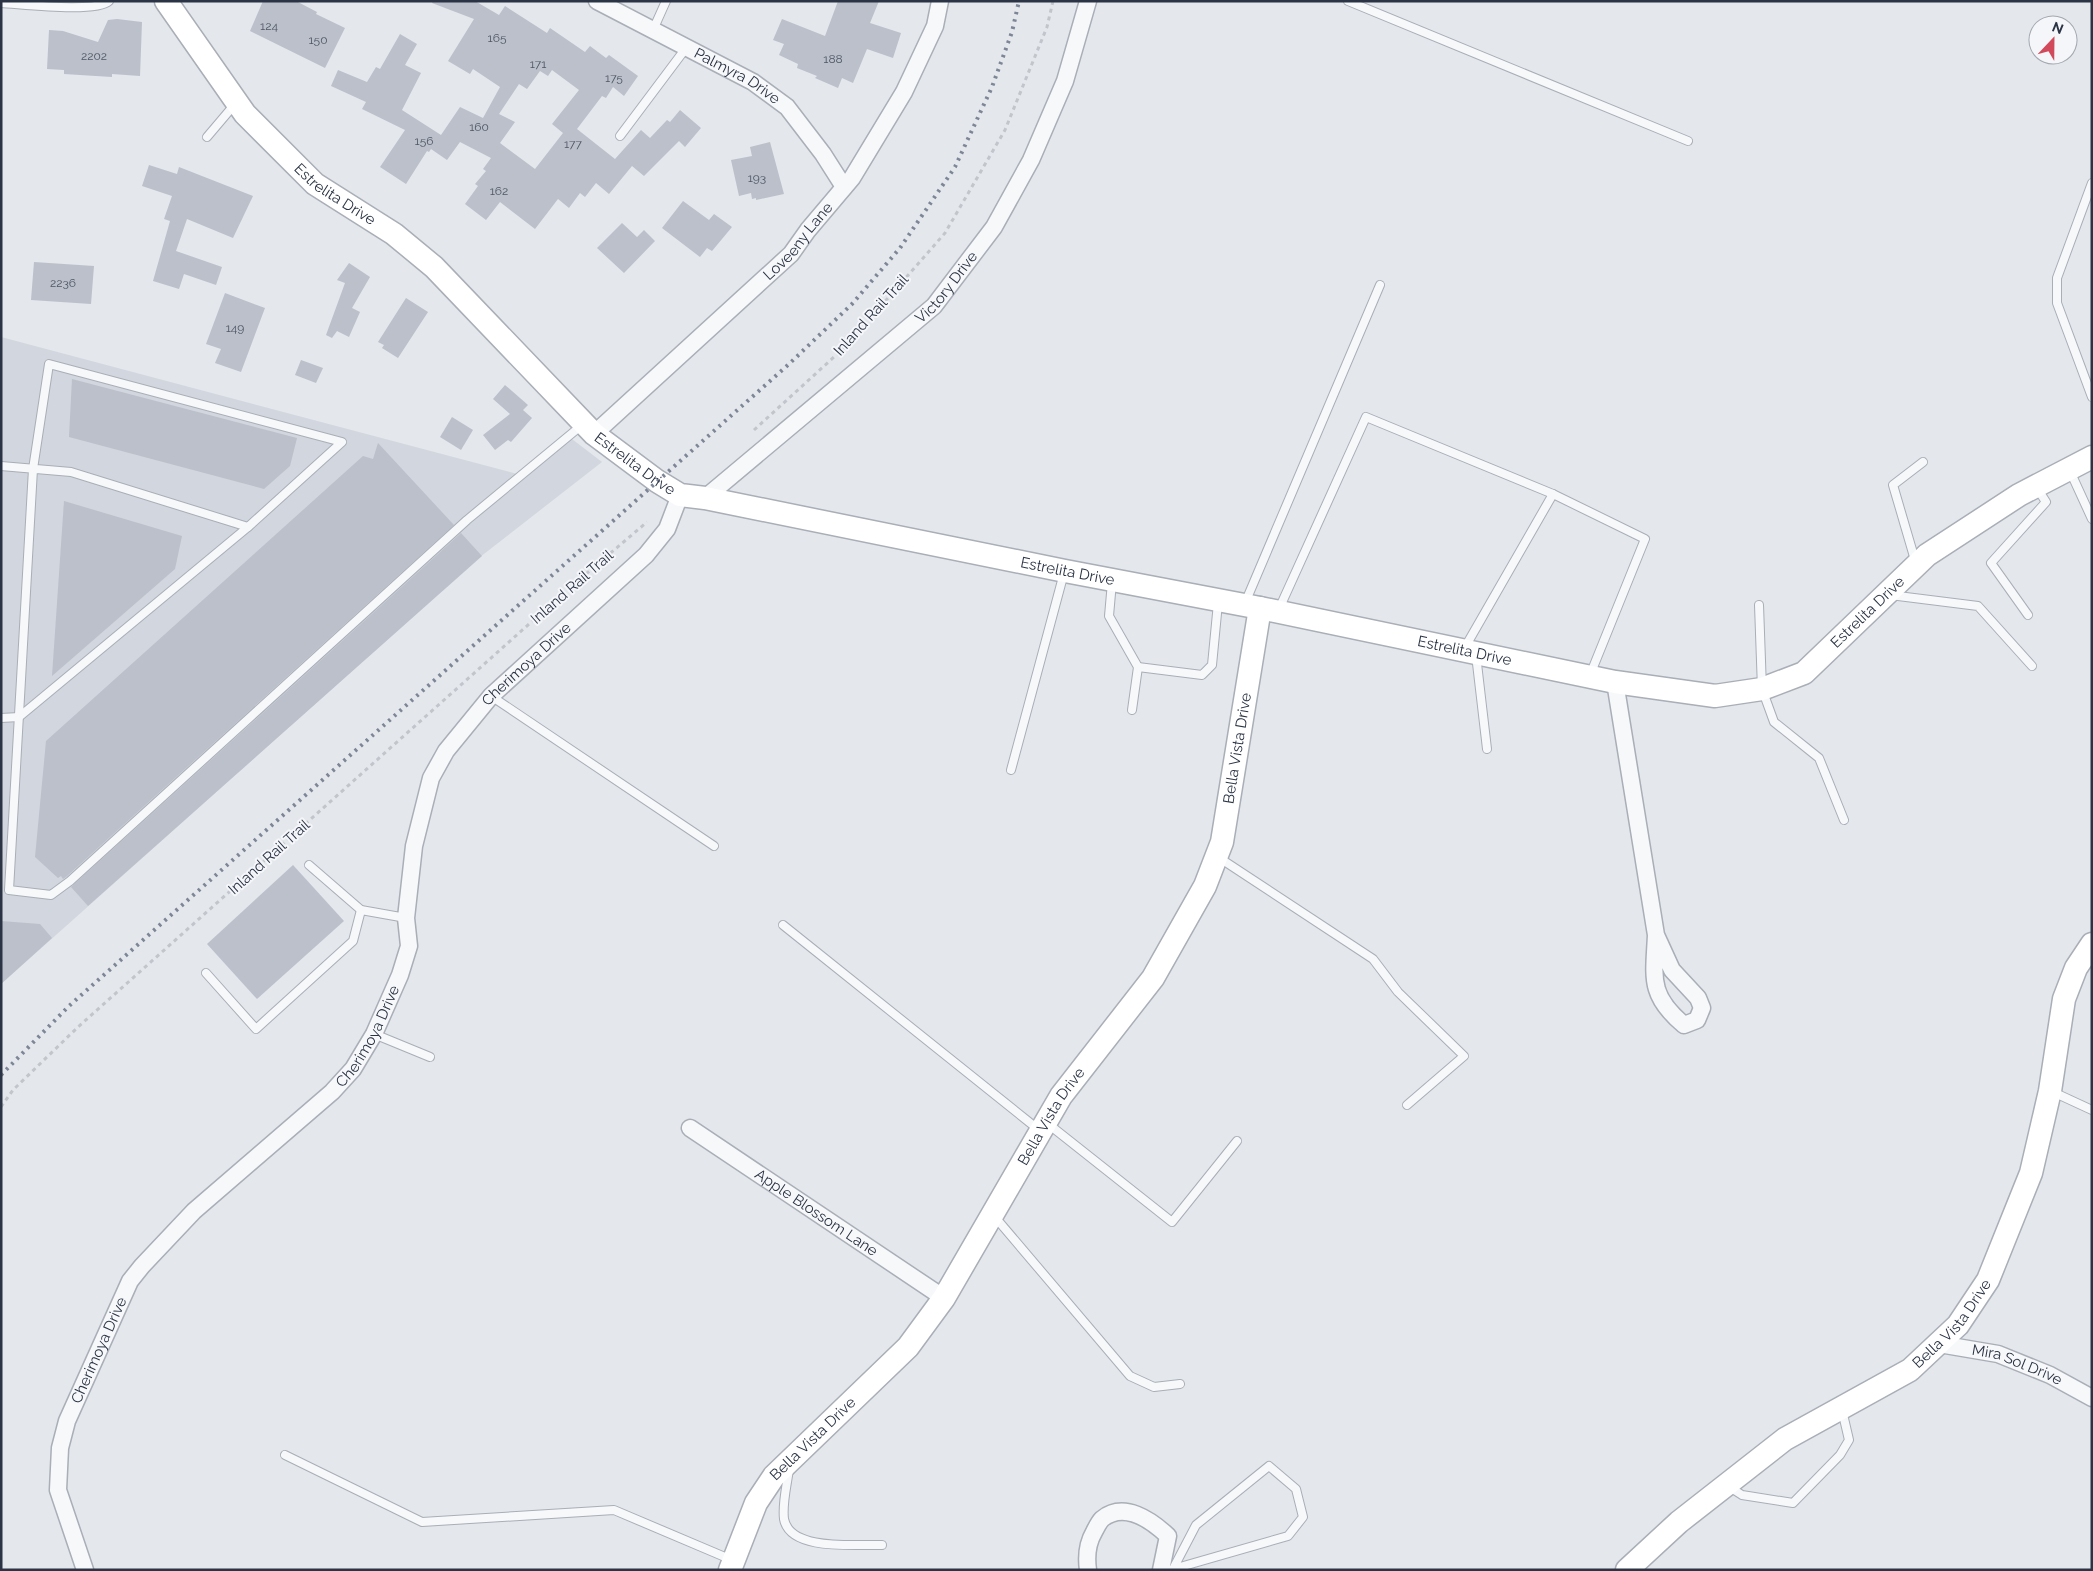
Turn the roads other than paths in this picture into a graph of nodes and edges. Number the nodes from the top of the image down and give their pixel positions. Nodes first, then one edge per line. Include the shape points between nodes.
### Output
1 (109, 1) edge
2 (166, 1) edge
3 (597, 1) edge
4 (666, 1) edge
5 (940, 1) edge
6 (1088, 1) edge
7 (1348, 1) edge
8 (1, 3) edge
9 (653, 30) junction
10 (686, 48) junction
11 (237, 102) junction
12 (620, 136) dead end
13 (206, 137) dead end
14 (1688, 141) dead end
15 (2092, 183) edge
16 (844, 187) junction
17 (1380, 285) dead end
18 (2092, 397) edge
19 (589, 429) junction
20 (2092, 457) edge
21 (1923, 462) dead end
22 (1, 466) edge
23 (33, 469) junction
24 (2069, 469) junction
25 (2036, 486) junction
26 (1553, 494) junction
27 (680, 495) junction
28 (704, 498) junction
29 (2092, 519) edge
30 (248, 527) junction
31 (1917, 565) junction
32 (1065, 571) junction
33 (1112, 580) junction
34 (1886, 595) junction
35 (1218, 600) junction
36 (1759, 605) dead end
37 (1261, 608) junction
38 (2028, 614) dead end
39 (1470, 652) junction
40 (2032, 666) dead end
41 (1138, 667) junction
42 (1590, 677) junction
43 (1615, 682) junction
44 (1762, 689) junction
45 (491, 696) junction
46 (1132, 710) dead end
47 (18, 717) junction
48 (1, 718) edge
49 (1487, 749) dead end
50 (1011, 770) dead end
51 (1844, 820) dead end
52 (714, 846) dead end
53 (1216, 856) junction
54 (309, 865) dead end
55 (5, 889) edge
56 (361, 910) junction
57 (406, 918) junction
58 (783, 925) dead end
59 (1656, 935) junction
60 (2092, 944) edge
61 (206, 973) dead end
62 (374, 1034) junction
63 (430, 1057) dead end
64 (2050, 1091) junction
65 (1407, 1105) dead end
66 (2092, 1110) edge
67 (1043, 1127) junction
68 (690, 1128) dead end
69 (1237, 1141) dead end
70 (992, 1214) junction
71 (944, 1298) junction
72 (1939, 1344) junction
73 (1180, 1384) dead end
74 (2092, 1398) edge
75 (1842, 1408) junction
76 (285, 1455) dead end
77 (790, 1460) junction
78 (1726, 1484) junction
79 (882, 1545) dead end
80 (731, 1565) edge
81 (86, 1570) edge
82 (1088, 1570) edge
83 (1160, 1570) edge
84 (1172, 1570) edge
85 (1628, 1570) edge

1 - 8 lane via 104,6 83,8
2 - 11 street, Estrelita Drive
3 - 9 street, Palmyra Drive
4 - 9 lane
5 - 16 street, Loveeny Lane via 935,26 904,92
6 - 28 street, Victory Drive via 1065,81 1031,160 994,228 934,306
7 - 14 lane
9 - 10 street, Palmyra Drive
10 - 12 lane
10 - 16 street, Palmyra Drive via 753,82 787,107
11 - 13 lane
11 - 19 street, Estrelita Drive via 315,184 394,234 434,267
15 - 18 lane via 2057,278 2057,303
16 - 19 street, Loveeny Lane via 791,254
17 - 37 lane
19 - 27 street, Estrelita Drive
19 - 55 lane via 467,520 70,882 51,895
20 - 24 street, Estrelita Drive
21 - 31 lane via 1893,485
22 - 23 lane
23 - 30 lane via 71,472
23 - 30 lane via 49,364 342,442
23 - 47 lane
24 - 25 street, Estrelita Drive
24 - 29 lane
25 - 31 street, Estrelita Drive via 1927,555
25 - 38 lane via 2046,502 1991,563
26 - 37 lane via 1366,417
26 - 39 lane
26 - 42 lane via 1645,539
27 - 28 street, Estrelita Drive
27 - 45 street, Cherimoya Drive via 667,529 646,555
28 - 32 street, Estrelita Drive
30 - 47 lane
31 - 34 street, Estrelita Drive
32 - 33 street, Estrelita Drive
32 - 50 lane
33 - 35 street, Estrelita Drive
33 - 41 lane via 1109,616
34 - 40 lane via 1978,606
34 - 44 street, Estrelita Drive via 1804,673
35 - 37 street, Estrelita Drive
35 - 41 lane via 1212,665 1202,675
36 - 44 lane
37 - 39 street, Estrelita Drive
37 - 53 street, Bella Vista Drive via 1222,842
39 - 42 street, Estrelita Drive
39 - 49 lane
41 - 46 lane
42 - 43 street, Estrelita Drive
43 - 44 street, Estrelita Drive via 1715,696
43 - 59 street
44 - 51 lane via 1774,722 1819,758
45 - 52 lane
45 - 57 street, Cherimoya Drive via 459,733 431,778 414,846
47 - 48 lane
47 - 55 lane
53 - 65 lane via 1373,959 1398,992 1464,1056
53 - 67 street, Bella Vista Drive via 1204,886 1153,978 1061,1096
54 - 56 lane
56 - 57 lane
56 - 61 lane via 353,941 256,1029
57 - 62 street, Cherimoya Drive via 408,946 400,975
58 - 67 lane
59 - 59 street via 1672,970 1698,998 1702,1008 1697,1020 1684,1025 1668,1011 1660,998 1654,982
60 - 64 street, Bella Vista Drive via 2076,968 2064,999
62 - 63 lane
62 - 81 street, Cherimoya Drive via 353,1069 332,1092 194,1211 130,1281 67,1421 60,1448 58,1490
64 - 66 lane
64 - 72 street, Bella Vista Drive via 2031,1174 1988,1280 1958,1325
67 - 69 lane via 1172,1222
67 - 70 street, Bella Vista Drive
68 - 71 street, Apple Blossom Lane
70 - 71 street, Bella Vista Drive
70 - 73 lane via 1130,1376 1154,1387
71 - 77 street, Bella Vista Drive via 908,1347
72 - 74 street, Mira Sol Drive via 1998,1354 2050,1375
72 - 75 street, Bella Vista Drive via 1910,1370
75 - 78 street, Bella Vista Drive via 1785,1439
75 - 78 lane via 1848,1440 1840,1455 1793,1503 1742,1495
76 - 80 lane via 422,1522 614,1510
77 - 79 lane via 784,1510 787,1527 794,1534 810,1542
77 - 80 street, Bella Vista Drive via 774,1476 756,1503
78 - 85 street, Bella Vista Drive
82 - 83 street via 1088,1544 1102,1520 1118,1511 1133,1513 1155,1524 1168,1536
84 - 84 lane via 1288,1536 1303,1517 1296,1489 1268,1466 1196,1525

